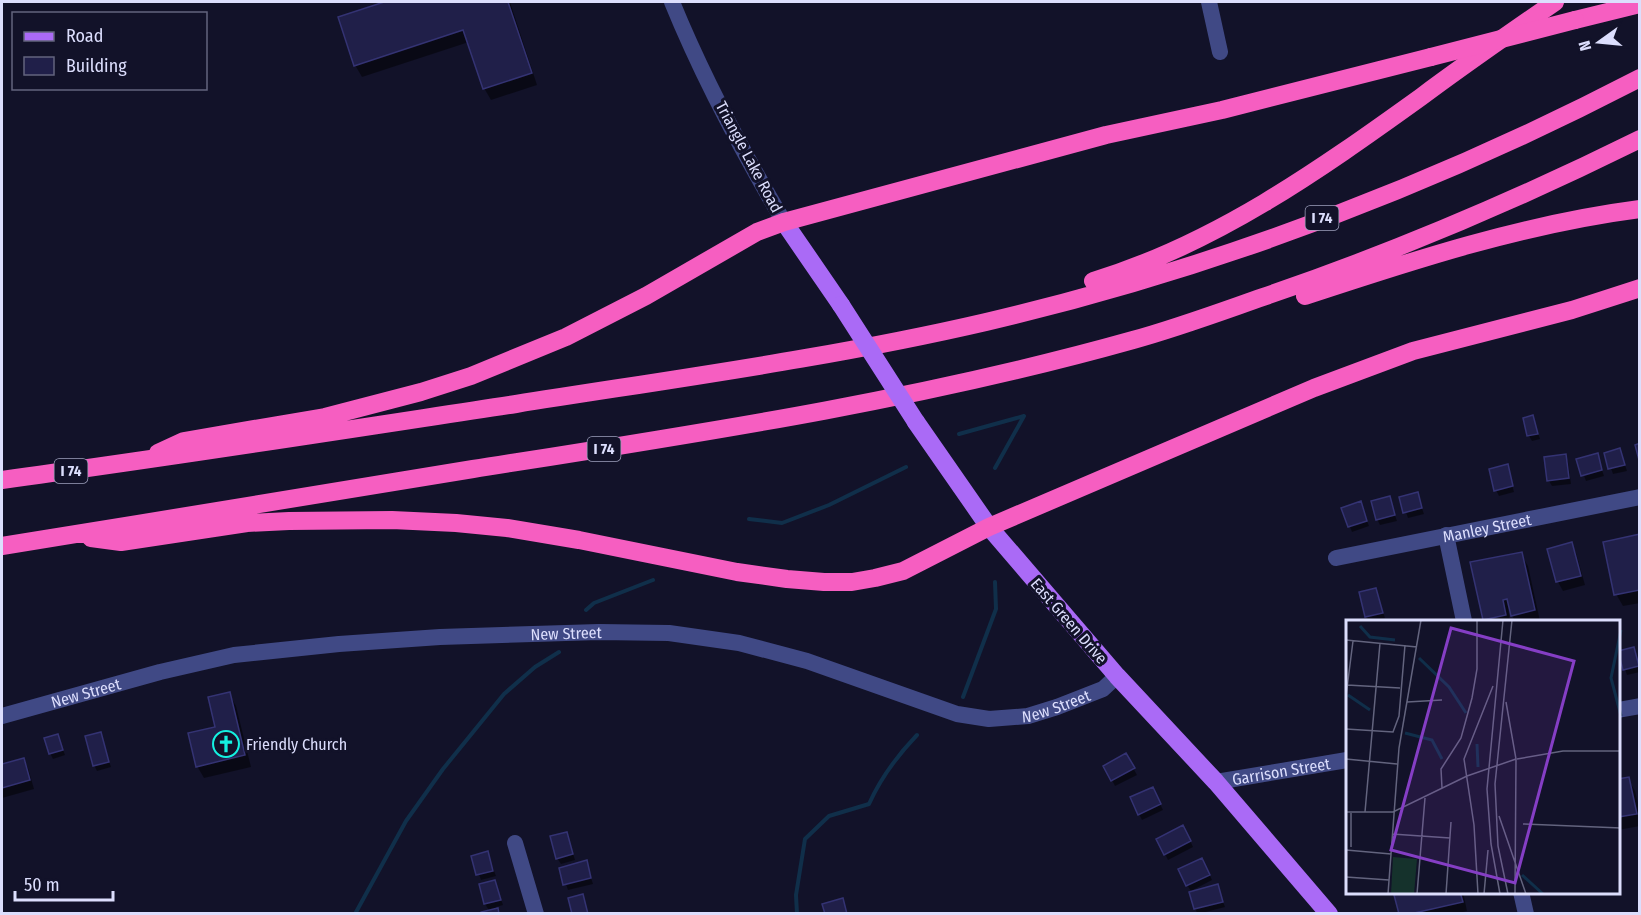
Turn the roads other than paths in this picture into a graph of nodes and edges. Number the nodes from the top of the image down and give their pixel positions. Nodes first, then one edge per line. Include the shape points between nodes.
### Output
1 (672, 2) edge
2 (1209, 2) edge
3 (1555, 2) edge
4 (1640, 4) edge
5 (1220, 52) dead end
6 (1640, 78) edge
7 (1640, 139) edge
8 (1640, 210) edge
9 (784, 222) junction
10 (1640, 288) edge
11 (841, 304) joint
12 (990, 321) junction
13 (1138, 339) junction
14 (140, 461) junction
15 (2, 480) edge
16 (1640, 498) edge
17 (989, 527) junction
18 (1446, 535) junction
19 (65, 536) junction
20 (2, 546) edge
21 (1336, 558) dead end
22 (1464, 620) edge
23 (1117, 676) junction
24 (1640, 706) edge
25 (1620, 710) edge
26 (2, 716) edge
27 (1346, 760) edge
28 (1216, 783) junction
29 (515, 843) dead end
30 (1521, 894) edge
31 (537, 914) edge
32 (1329, 914) edge
33 (1526, 914) edge

1 - 9 street, Triangle Lake Road via 745,156
2 - 5 street
3 - 12 highway via 1321,167 1243,217 1175,251 1038,298
4 - 9 highway, bridge via 1222,110 1106,135
6 - 12 highway, I 74 via 1499,146 1342,211 1184,266
7 - 13 highway, I 74 via 1413,241 1319,278
8 - 13 highway via 1465,245 1180,336
9 - 11 main road, Triangle Lake Road
9 - 14 highway via 757,232 566,337 471,376 325,417 184,441
10 - 17 highway via 1572,310 1413,351 1325,384
11 - 17 main road, East Green Drive, bridge
12 - 14 highway, I 74 via 764,365
13 - 19 highway, I 74 via 849,407
14 - 15 highway, I 74
16 - 18 street, Manley Street
17 - 19 highway via 903,571 843,582 757,575 579,540 456,522 247,523 121,542
17 - 23 main road, East Green Drive
18 - 21 street, Manley Street
18 - 22 street
19 - 20 highway, I 74
23 - 26 street, New Street via 1103,689 1057,707 1028,716 989,720 957,714 739,643 669,633 440,637 234,655
23 - 28 main road, East Green Drive
24 - 25 street
27 - 28 street, Garrison Street
28 - 32 main road, East Green Drive
29 - 31 street
30 - 33 street

